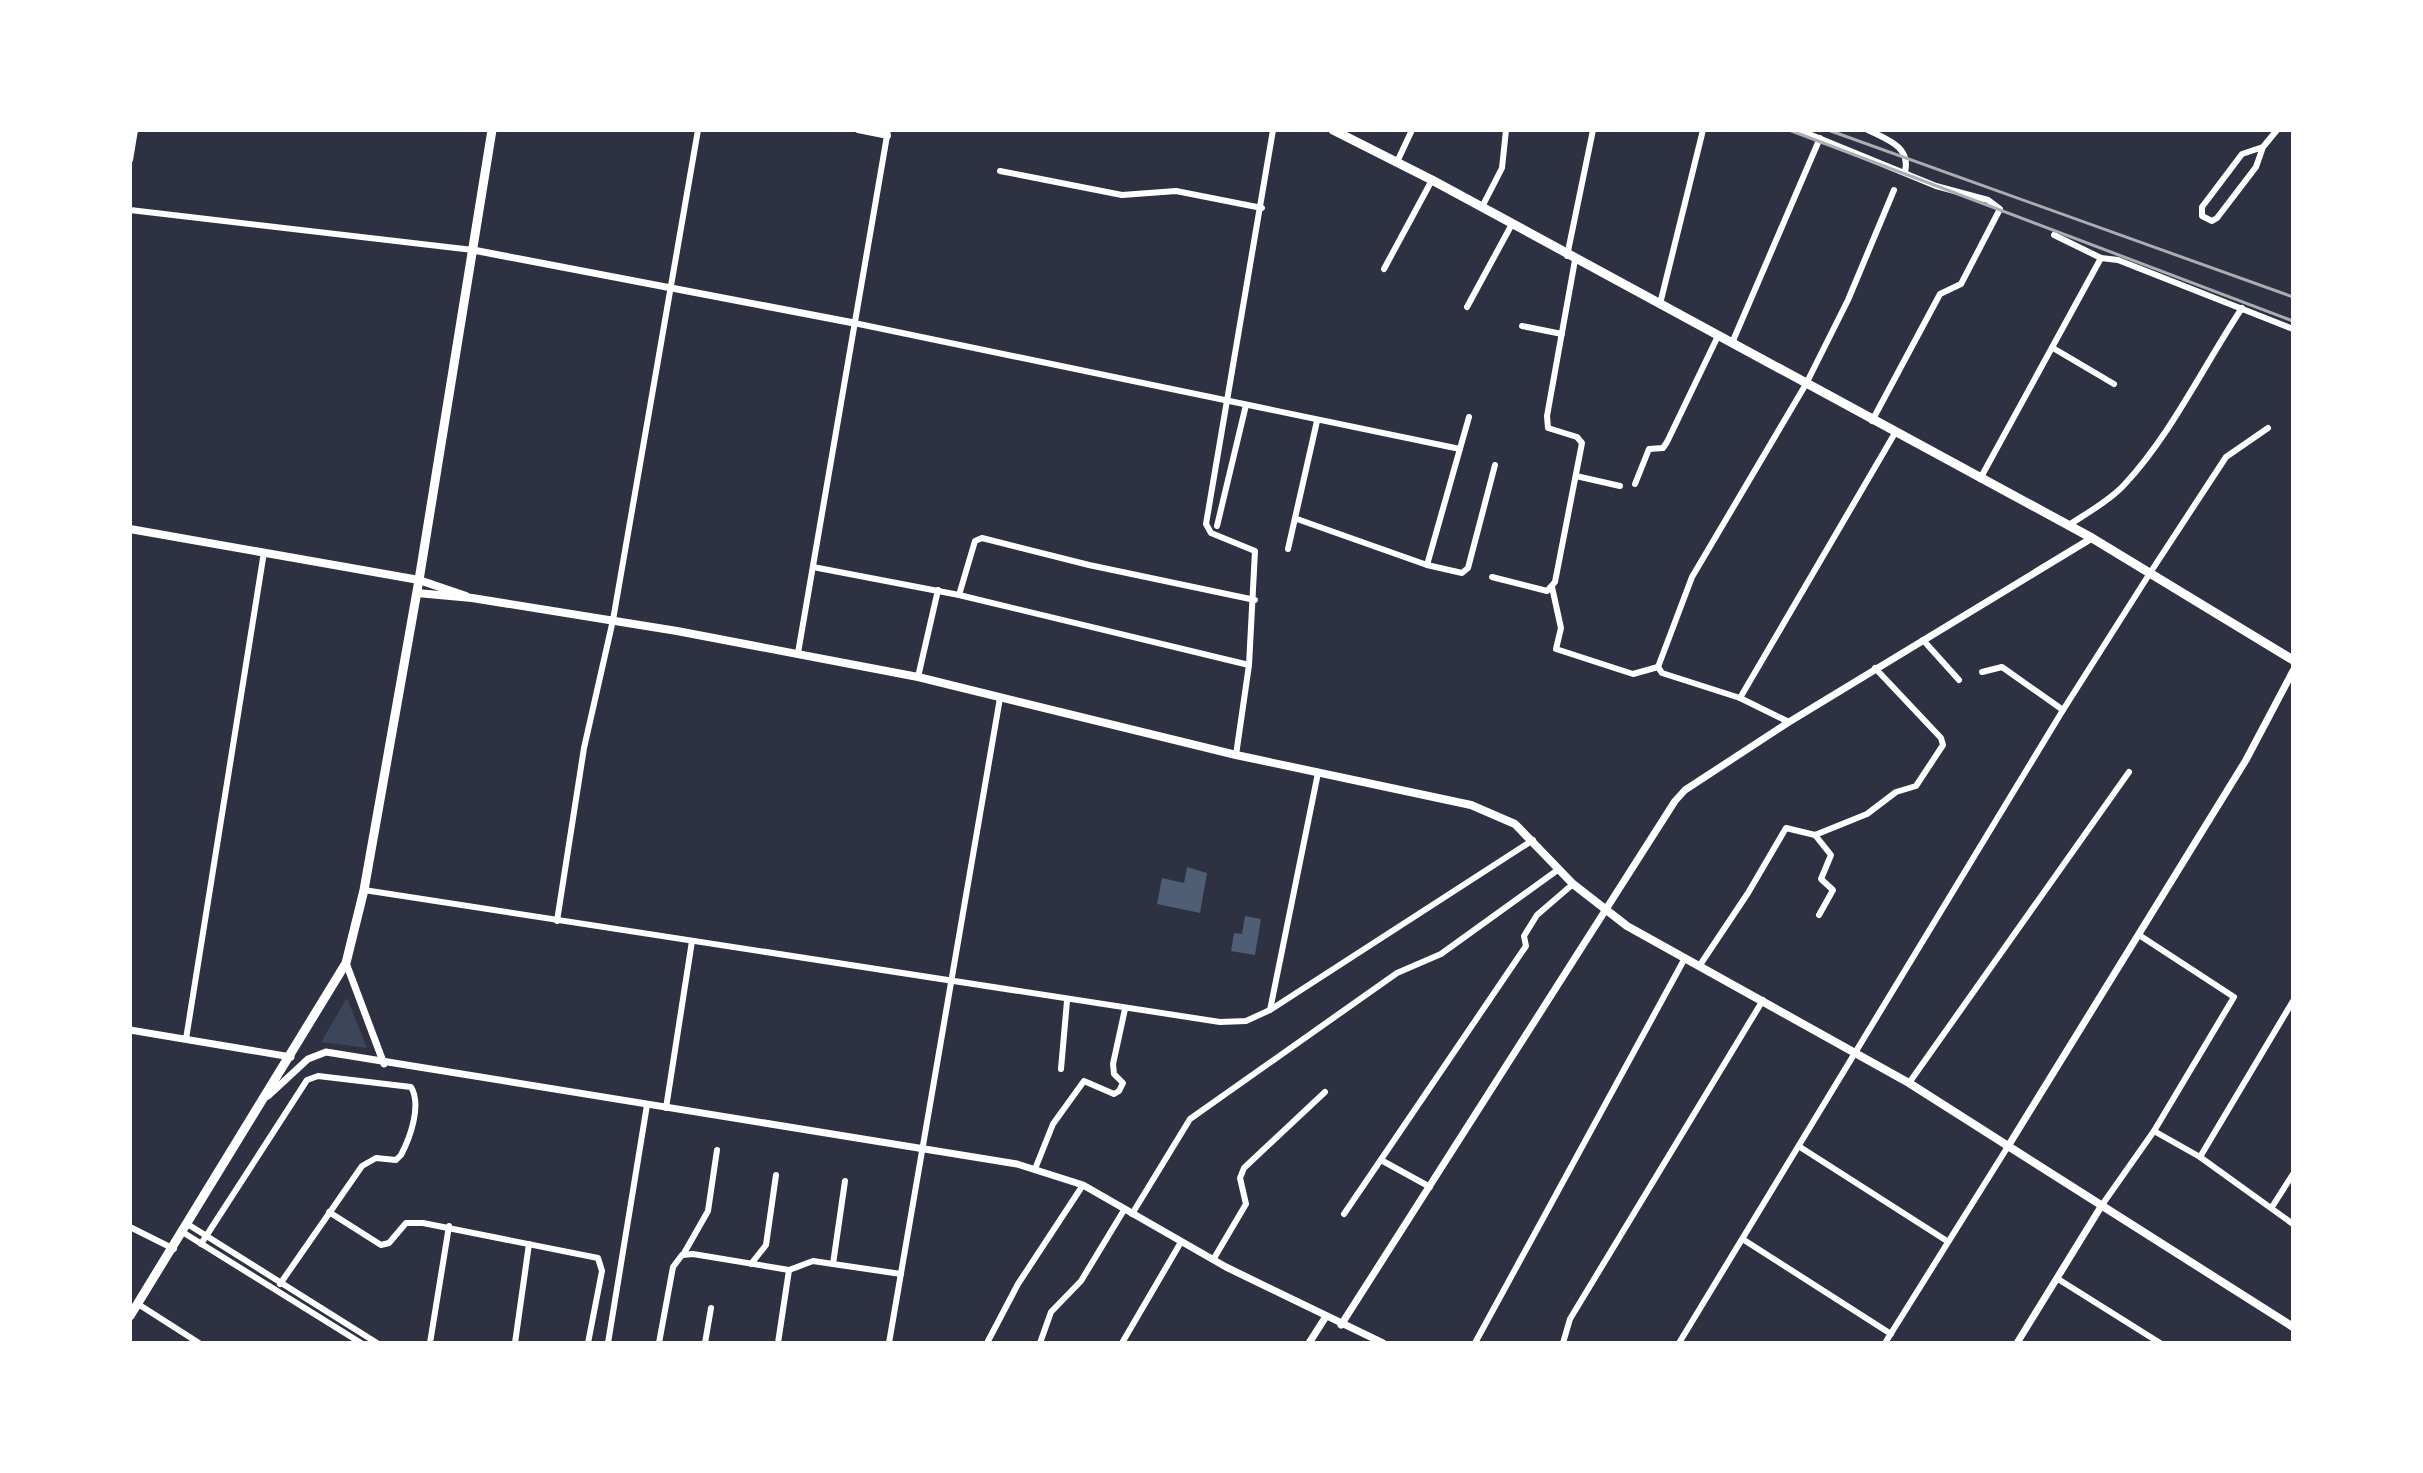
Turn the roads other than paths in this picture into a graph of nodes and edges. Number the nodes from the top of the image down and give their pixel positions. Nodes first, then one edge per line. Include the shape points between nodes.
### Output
1 (135, 130) edge
2 (492, 130) edge
3 (698, 130) edge
4 (858, 130) edge
5 (1273, 130) edge
6 (1333, 130) edge
7 (1412, 130) edge
8 (1506, 130) edge
9 (1593, 130) edge
10 (1703, 130) edge
11 (1799, 130) edge
12 (1868, 130) edge
13 (2277, 130) edge
14 (888, 133) edge
15 (1820, 138) junction
16 (2263, 147) junction
17 (130, 160) edge
18 (1397, 162) junction
19 (1000, 171) dead end
20 (1905, 172) junction
21 (1432, 180) junction
22 (1894, 190) dead end
23 (1482, 207) junction
24 (1262, 208) junction
25 (130, 210) edge
26 (1512, 224) junction
27 (2054, 235) dead end
28 (473, 250) junction
29 (1571, 258) junction
30 (2101, 258) junction
31 (1384, 269) dead end
32 (670, 286) junction
33 (1660, 304) junction
34 (1467, 307) dead end
35 (2242, 308) junction
36 (854, 323) junction
37 (1522, 326) dead end
38 (2293, 329) edge
39 (1562, 334) junction
40 (1718, 336) junction
41 (1732, 343) junction
42 (2053, 348) junction
43 (1806, 384) junction
44 (2114, 384) dead end
45 (1228, 401) junction
46 (1246, 405) junction
47 (1469, 417) dead end
48 (1317, 421) junction
49 (1872, 421) junction
50 (2268, 428) dead end
51 (1895, 433) junction
52 (1460, 449) junction
53 (1495, 465) dead end
54 (1576, 476) junction
55 (1980, 479) junction
56 (1635, 484) dead end
57 (1620, 486) dead end
58 (1297, 519) junction
59 (1217, 526) dead end
60 (2069, 526) junction
61 (130, 529) edge
62 (2088, 536) junction
63 (1288, 549) dead end
64 (264, 552) junction
65 (1427, 565) junction
66 (813, 567) junction
67 (2150, 573) junction
68 (1492, 577) dead end
69 (419, 580) junction
70 (1552, 587) junction
71 (938, 590) junction
72 (417, 593) junction
73 (959, 595) junction
74 (472, 598) junction
75 (1255, 600) junction
76 (613, 620) junction
77 (1923, 640) junction
78 (798, 653) junction
79 (2293, 660) edge
80 (1249, 665) junction
81 (1658, 667) junction
82 (1875, 668) junction
83 (2293, 671) edge
84 (1982, 672) dead end
85 (918, 677) junction
86 (1959, 680) dead end
87 (1000, 698) junction
88 (1740, 698) junction
89 (2063, 710) junction
90 (1786, 720) junction
91 (1236, 755) junction
92 (2129, 772) dead end
93 (1318, 773) junction
94 (1815, 835) junction
95 (1533, 839) junction
96 (1559, 869) junction
97 (1573, 884) junction
98 (364, 890) junction
99 (1607, 913) junction
100 (1819, 915) dead end
101 (557, 921) junction
102 (2139, 935) junction
103 (692, 941) junction
104 (1685, 958) junction
105 (346, 963) junction
106 (1700, 965) junction
107 (953, 980) junction
108 (1763, 1000) junction
109 (1067, 1001) junction
110 (2293, 1001) edge
111 (1125, 1009) junction
112 (1270, 1010) junction
113 (130, 1030) edge
114 (186, 1039) junction
115 (1856, 1052) junction
116 (291, 1057) junction
117 (384, 1064) junction
118 (1061, 1069) dead end
119 (1909, 1083) junction
120 (1325, 1092) dead end
121 (268, 1096) junction
122 (647, 1105) junction
123 (666, 1108) junction
124 (2151, 1133) junction
125 (1800, 1147) junction
126 (2007, 1148) junction
127 (924, 1149) junction
128 (717, 1150) dead end
129 (2200, 1157) junction
130 (1381, 1160) junction
131 (1035, 1169) junction
132 (2293, 1174) edge
133 (776, 1175) dead end
134 (845, 1181) dead end
135 (1083, 1185) junction
136 (1430, 1187) junction
137 (2102, 1205) junction
138 (2272, 1207) junction
139 (1124, 1210) junction
140 (329, 1212) junction
141 (1132, 1214) junction
142 (1344, 1214) dead end
143 (2293, 1224) edge
144 (449, 1226) junction
145 (130, 1227) edge
146 (186, 1229) junction
147 (207, 1236) junction
148 (1744, 1240) junction
149 (1947, 1241) junction
150 (1181, 1242) junction
151 (201, 1244) junction
152 (529, 1244) junction
153 (174, 1249) junction
154 (683, 1255) junction
155 (1213, 1260) junction
156 (751, 1264) junction
157 (833, 1264) junction
158 (789, 1270) junction
159 (901, 1274) junction
160 (2058, 1279) junction
161 (280, 1284) junction
162 (138, 1304) junction
163 (711, 1308) dead end
164 (130, 1316) edge
165 (1325, 1318) junction
166 (1341, 1325) junction
167 (2293, 1327) edge
168 (1891, 1334) junction
169 (199, 1343) edge
170 (361, 1343) edge
171 (377, 1343) edge
172 (430, 1343) edge
173 (515, 1343) edge
174 (588, 1343) edge
175 (608, 1343) edge
176 (659, 1343) edge
177 (705, 1343) edge
178 (778, 1343) edge
179 (889, 1343) edge
180 (987, 1343) edge
181 (1040, 1343) edge
182 (1122, 1343) edge
183 (1309, 1343) edge
184 (1383, 1343) edge
185 (1475, 1343) edge
186 (1563, 1343) edge
187 (1679, 1343) edge
188 (1885, 1343) edge
189 (2017, 1343) edge
190 (2160, 1343) edge

1 - 17 street
2 - 28 main road
3 - 32 street
4 - 14 street
5 - 24 street
6 - 18 main road
7 - 18 street
8 - 23 street via 1507,153
9 - 29 street
10 - 33 street
11 - 15 street
12 - 20 street via 1903,149
13 - 16 street
14 - 36 street
15 - 20 street
15 - 41 street
16 - 16 street via 2256,167 2217,218 2202,216 2202,207 2242,154
18 - 21 main road
19 - 24 street via 1122,195 1176,191
20 - 49 street via 1988,200 2000,209 1961,284 1940,294
21 - 23 main road
21 - 31 street
22 - 43 street
23 - 26 main road
24 - 45 street
25 - 28 street
26 - 29 main road
26 - 34 street
27 - 30 street
28 - 32 street
28 - 69 main road
29 - 33 main road
29 - 39 street
30 - 35 street
30 - 42 street
32 - 36 street
32 - 76 street
33 - 40 main road
35 - 38 street
35 - 60 street via 2131,477
36 - 45 street
36 - 66 street
37 - 39 street
39 - 54 street via 1547,424 1580,439
40 - 41 main road
40 - 56 street via 1667,442 1647,451
41 - 43 main road
42 - 44 street
42 - 55 street
43 - 49 main road
43 - 81 street via 1692,577
45 - 46 street
45 - 75 street via 1206,524 1211,533 1254,548
46 - 48 street
46 - 59 street
47 - 52 street
48 - 52 street
48 - 58 street
49 - 51 main road
50 - 67 street via 2226,457
51 - 55 main road
51 - 88 street
52 - 65 street
53 - 65 street via 1466,572
54 - 57 street
54 - 70 street
55 - 60 main road
58 - 63 street
58 - 65 street
60 - 62 main road
61 - 64 main road
62 - 67 main road
62 - 77 street
64 - 69 main road
64 - 114 street
66 - 71 street
66 - 78 street
67 - 79 main road
67 - 89 street
68 - 70 street via 1547,591
69 - 72 main road
69 - 74 main road
70 - 81 street via 1561,628 1556,649 1633,674
71 - 73 street
71 - 85 street
72 - 74 main road
72 - 98 main road
73 - 75 street via 975,541 982,538
73 - 80 street
74 - 76 main road
75 - 80 street
76 - 78 main road
76 - 101 street via 584,748
77 - 82 street
77 - 86 street
78 - 85 main road
80 - 91 street
81 - 88 street via 1662,673
82 - 90 street
82 - 94 street via 1943,745 1912,789 1896,792 1867,814
83 - 102 street via 2246,760
84 - 89 street via 2002,667
85 - 87 main road
87 - 91 main road
87 - 107 street
88 - 90 street
89 - 115 street
90 - 99 street via 1675,801
91 - 93 main road
92 - 119 street
93 - 95 main road via 1471,805 1496,814
93 - 112 street
94 - 100 street via 1831,855 1821,879 1833,890
94 - 106 street via 1786,828
95 - 96 main road
95 - 112 street
96 - 97 main road
96 - 141 street via 1441,954 1397,973 1190,1119
97 - 99 main road
97 - 130 street via 1530,924 1526,946
98 - 101 street
98 - 105 main road
99 - 104 main road
99 - 136 street
101 - 103 street
102 - 124 street via 2234,997
102 - 126 street
103 - 107 street
103 - 123 street
104 - 106 main road
104 - 185 street
105 - 116 main road
105 - 117 street
106 - 108 main road
107 - 109 street
107 - 127 street
108 - 115 main road
108 - 186 street via 1570,1319
109 - 111 street
109 - 118 street
110 - 129 street
111 - 112 street via 1234,1023
111 - 131 street via 1113,1064 1123,1083 1119,1091 1114,1094 1084,1081 1053,1124
113 - 114 street
114 - 116 street
115 - 119 main road
115 - 125 street
116 - 121 main road
117 - 121 street via 316,1053
117 - 122 street
119 - 126 main road
120 - 155 street via 1244,1168 1240,1178 1246,1204
121 - 146 main road
122 - 123 street
122 - 175 street
123 - 127 street
124 - 129 street
124 - 137 street
125 - 148 street
125 - 149 street
126 - 137 main road
126 - 149 street
127 - 131 street
127 - 159 street
128 - 154 street via 708,1211
129 - 138 street
130 - 136 street
130 - 142 street
131 - 135 street
132 - 138 street
133 - 156 street via 766,1245
134 - 157 street
135 - 139 street
135 - 180 street via 1018,1284
136 - 166 street
137 - 160 street
137 - 167 main road
138 - 143 street
139 - 141 street
139 - 181 street via 1081,1281 1051,1312
140 - 144 street via 381,1245 406,1223
140 - 147 street via 367,1162 401,1155 415,1110 411,1087 318,1076 307,1080
140 - 161 street
141 - 150 street
144 - 152 street
144 - 172 street
145 - 153 street
146 - 147 street
146 - 151 street
146 - 153 main road
147 - 151 street
147 - 161 street
148 - 168 street
148 - 187 street
149 - 168 street
150 - 155 street
150 - 182 street
151 - 170 street
152 - 173 street
152 - 174 street via 602,1262
153 - 162 main road
154 - 156 street
154 - 176 street via 673,1267
155 - 165 street
156 - 158 street
157 - 158 street via 813,1261
157 - 159 street
158 - 178 street
159 - 179 street
160 - 189 street
160 - 190 street
161 - 171 street
162 - 164 main road
162 - 169 street
163 - 177 street
165 - 166 street
165 - 183 street
166 - 184 street
168 - 188 street

